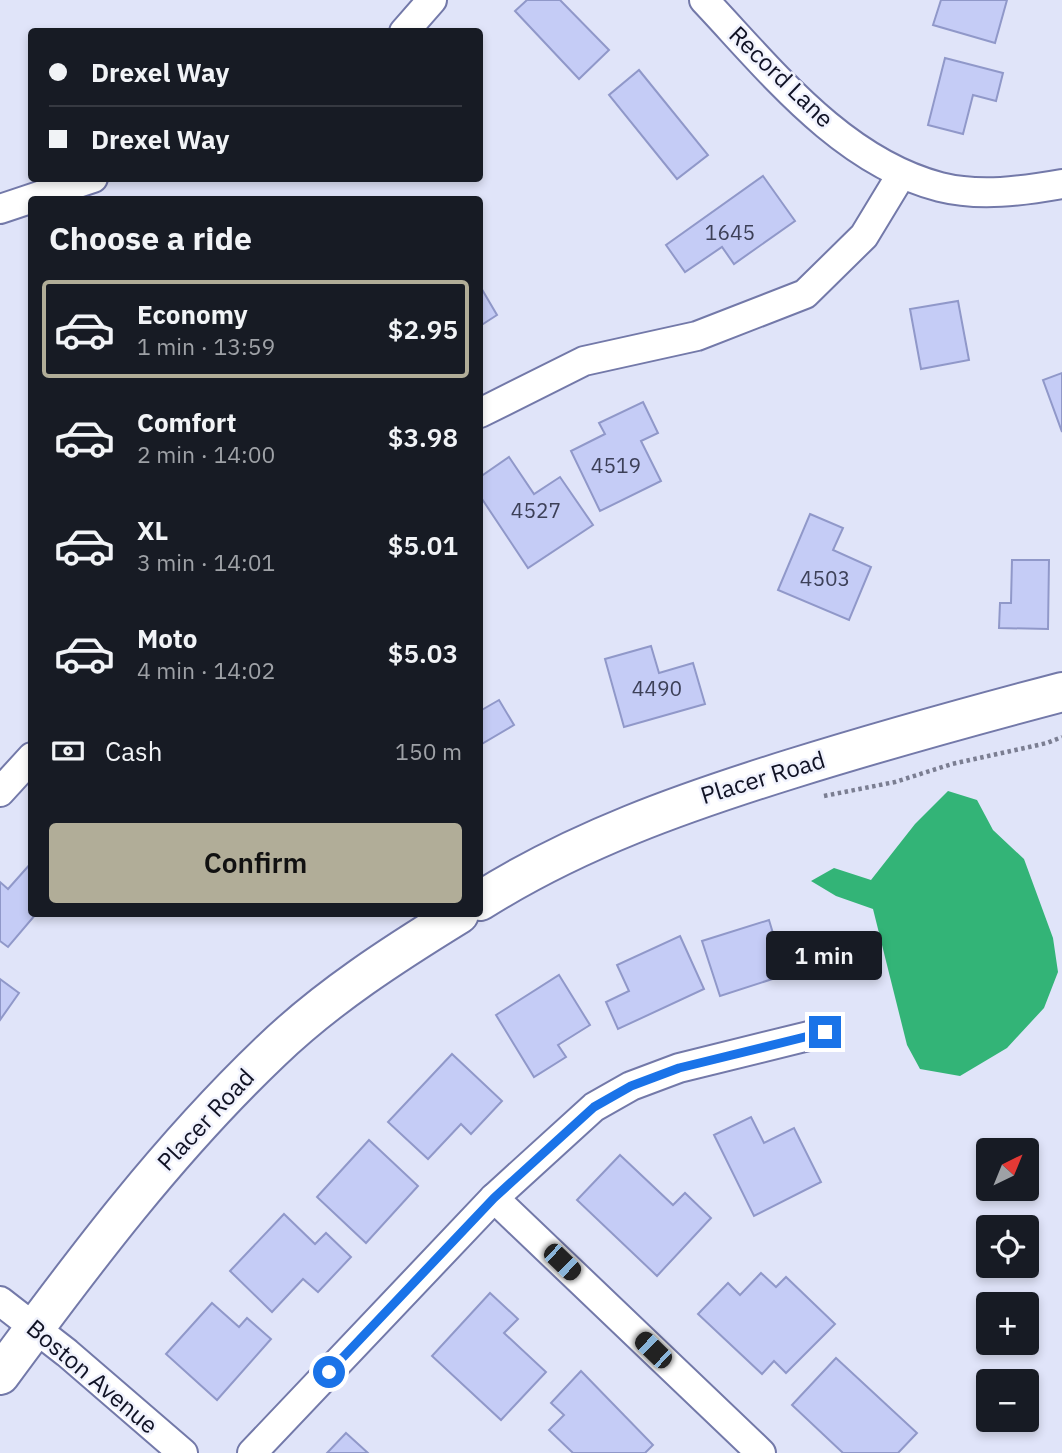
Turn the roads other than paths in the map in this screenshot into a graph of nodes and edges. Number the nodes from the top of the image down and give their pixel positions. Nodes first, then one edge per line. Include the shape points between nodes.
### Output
1 (432, 0) edge
2 (704, 0) edge
3 (408, 28) edge
4 (901, 175) junction
5 (81, 182) edge
6 (1062, 184) edge
7 (39, 196) edge
8 (28, 200) edge
9 (0, 209) edge
10 (483, 411) edge
11 (1062, 692) edge
12 (28, 761) edge
13 (0, 792) edge
14 (483, 899) edge
15 (454, 917) edge
16 (825, 1032) dead end
17 (494, 1198) junction
18 (0, 1301) edge
19 (35, 1328) junction
20 (0, 1375) edge
21 (183, 1453) edge
22 (252, 1453) edge
23 (761, 1453) edge

1 - 3 street
2 - 4 street, Record Lane via 800,102
4 - 6 street, Record Lane via 942,187 985,192
4 - 10 street via 864,236 805,294 697,336 584,360
5 - 7 street
8 - 9 street
11 - 14 main road, Placer Road via 928,727 681,803 598,837
12 - 13 street
15 - 19 main road, Placer Road via 393,955 272,1050 141,1188
16 - 17 street via 679,1068 631,1086 575,1121
17 - 22 street
17 - 23 street
18 - 19 street, Boston Avenue
19 - 20 main road, Placer Road
19 - 21 street, Boston Avenue

